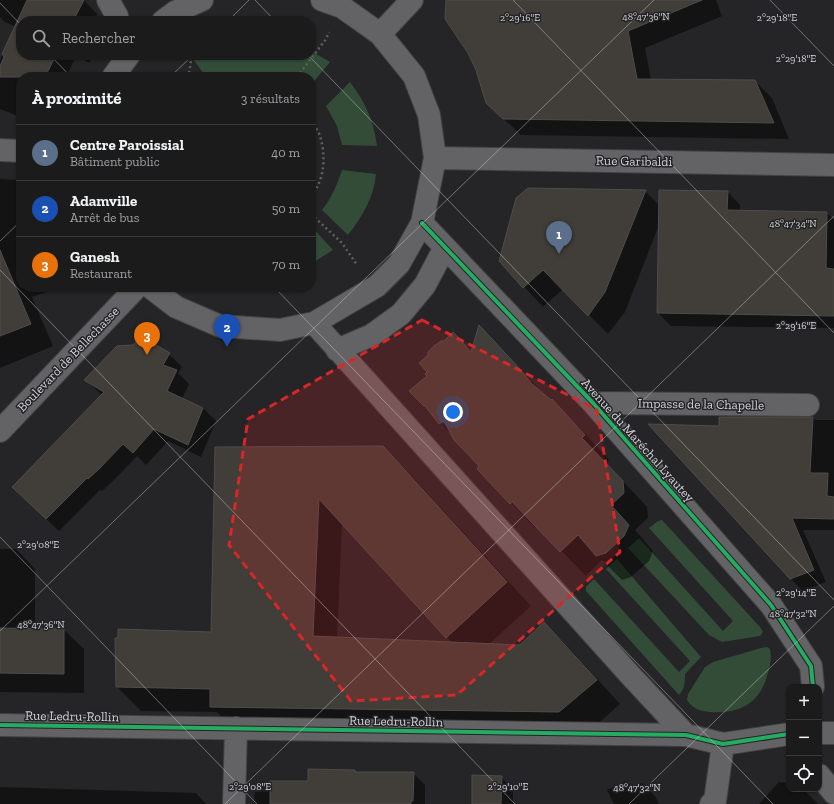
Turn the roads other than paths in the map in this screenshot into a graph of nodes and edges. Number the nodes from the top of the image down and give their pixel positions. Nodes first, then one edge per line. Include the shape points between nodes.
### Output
1 (108, 0) edge
2 (202, 0) edge
3 (322, 0) edge
4 (412, 0) edge
5 (117, 16) edge
6 (170, 16) edge
7 (380, 34) junction
8 (125, 60) edge
9 (117, 72) edge
10 (0, 150) edge
11 (16, 151) edge
12 (435, 158) junction
13 (834, 165) edge
14 (422, 223) junction
15 (445, 247) junction
16 (132, 292) edge
17 (156, 292) edge
18 (314, 323) junction
19 (337, 350) junction
20 (593, 403) junction
21 (808, 405) dead end
22 (0, 431) edge
23 (813, 684) edge
24 (0, 725) edge
25 (236, 728) junction
26 (822, 733) edge
27 (834, 733) edge
28 (786, 734) edge
29 (686, 735) junction
30 (723, 744) junction
31 (822, 779) edge
32 (834, 793) edge
33 (234, 804) edge
34 (711, 804) edge

1 - 5 street
2 - 6 street
3 - 7 street via 342,7
4 - 7 street
7 - 12 street via 414,76 429,115
8 - 9 street
10 - 11 street
12 - 13 street, Rue Garibaldi
12 - 14 street
14 - 15 street, Avenue du Maréchal Lyautey
14 - 18 street via 399,264 378,286
15 - 19 street via 425,285 401,314 372,335
15 - 20 street, Avenue du Maréchal Lyautey
16 - 22 street, Boulevard de Bellechasse
17 - 18 street via 176,307 220,326 280,330
18 - 19 street
19 - 29 street
20 - 21 street, Impasse de la Chapelle
20 - 23 street, Avenue du Maréchal Lyautey via 771,605 811,666
24 - 25 street, Rue Ledru-Rollin
25 - 29 street, Rue Ledru-Rollin
25 - 33 street
26 - 27 street
28 - 30 street, Rue Ledru-Rollin
29 - 30 street, Rue Ledru-Rollin
30 - 34 street via 714,801
31 - 32 street

